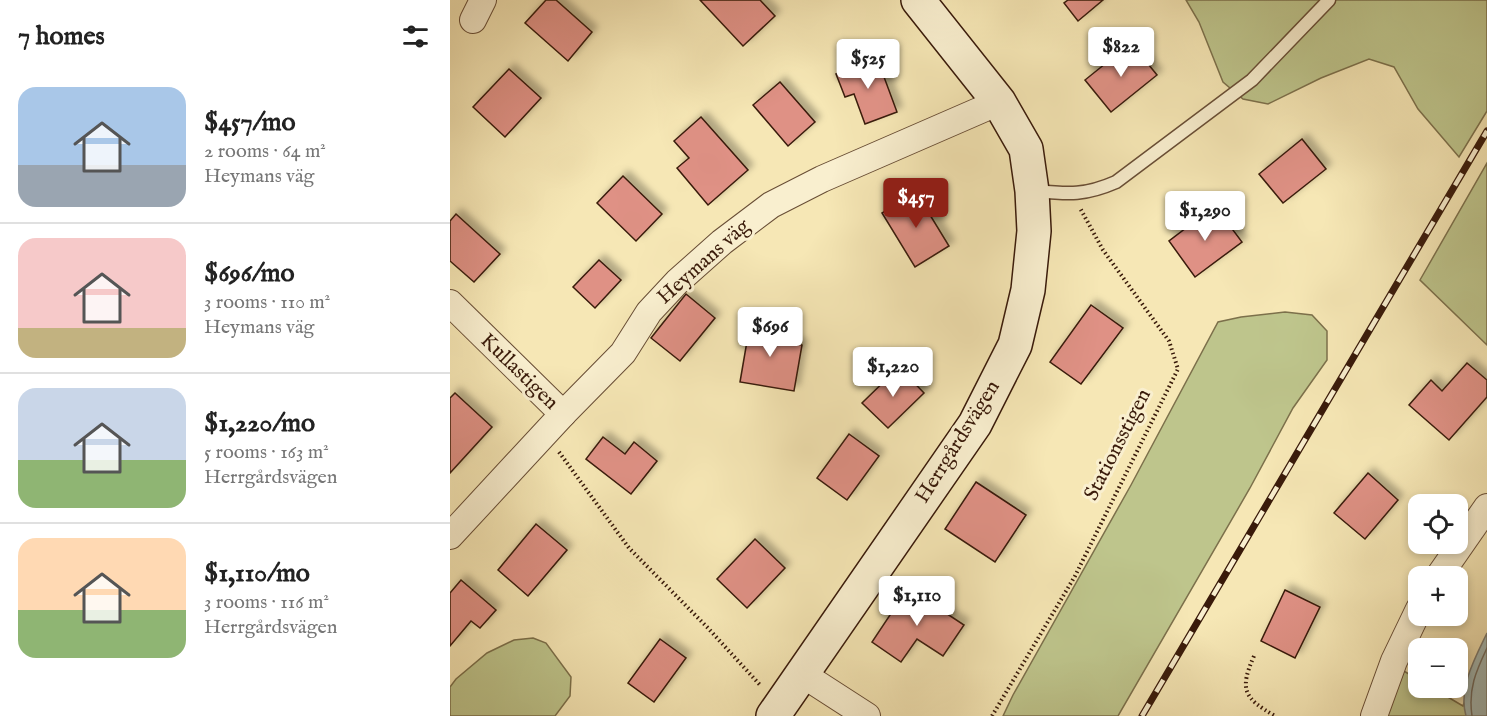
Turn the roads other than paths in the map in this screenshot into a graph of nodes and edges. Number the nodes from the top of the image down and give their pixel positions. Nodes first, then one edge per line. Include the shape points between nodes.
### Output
1 (918, 0) edge
2 (1329, 0) edge
3 (999, 102) junction
4 (1032, 191) junction
5 (450, 303) edge
6 (562, 414) junction
7 (1487, 507) edge
8 (450, 536) edge
9 (1446, 566) edge
10 (1411, 626) edge
11 (802, 674) junction
12 (770, 704) edge
13 (867, 716) edge
14 (1374, 716) edge

1 - 3 street, Herrgårdsvägen
2 - 4 lane via 1242,87 1116,182 1073,194
3 - 4 street, Herrgårdsvägen via 1026,149
3 - 6 street, Heymans väg via 771,205 677,282 649,312 623,353
4 - 11 street, Herrgårdsvägen via 1034,231 1028,290 1011,354 975,424
5 - 6 street, Kullastigen
6 - 8 street, Heymans väg
7 - 9 street
10 - 14 street
11 - 12 street, Herrgårdsvägen
11 - 13 street

